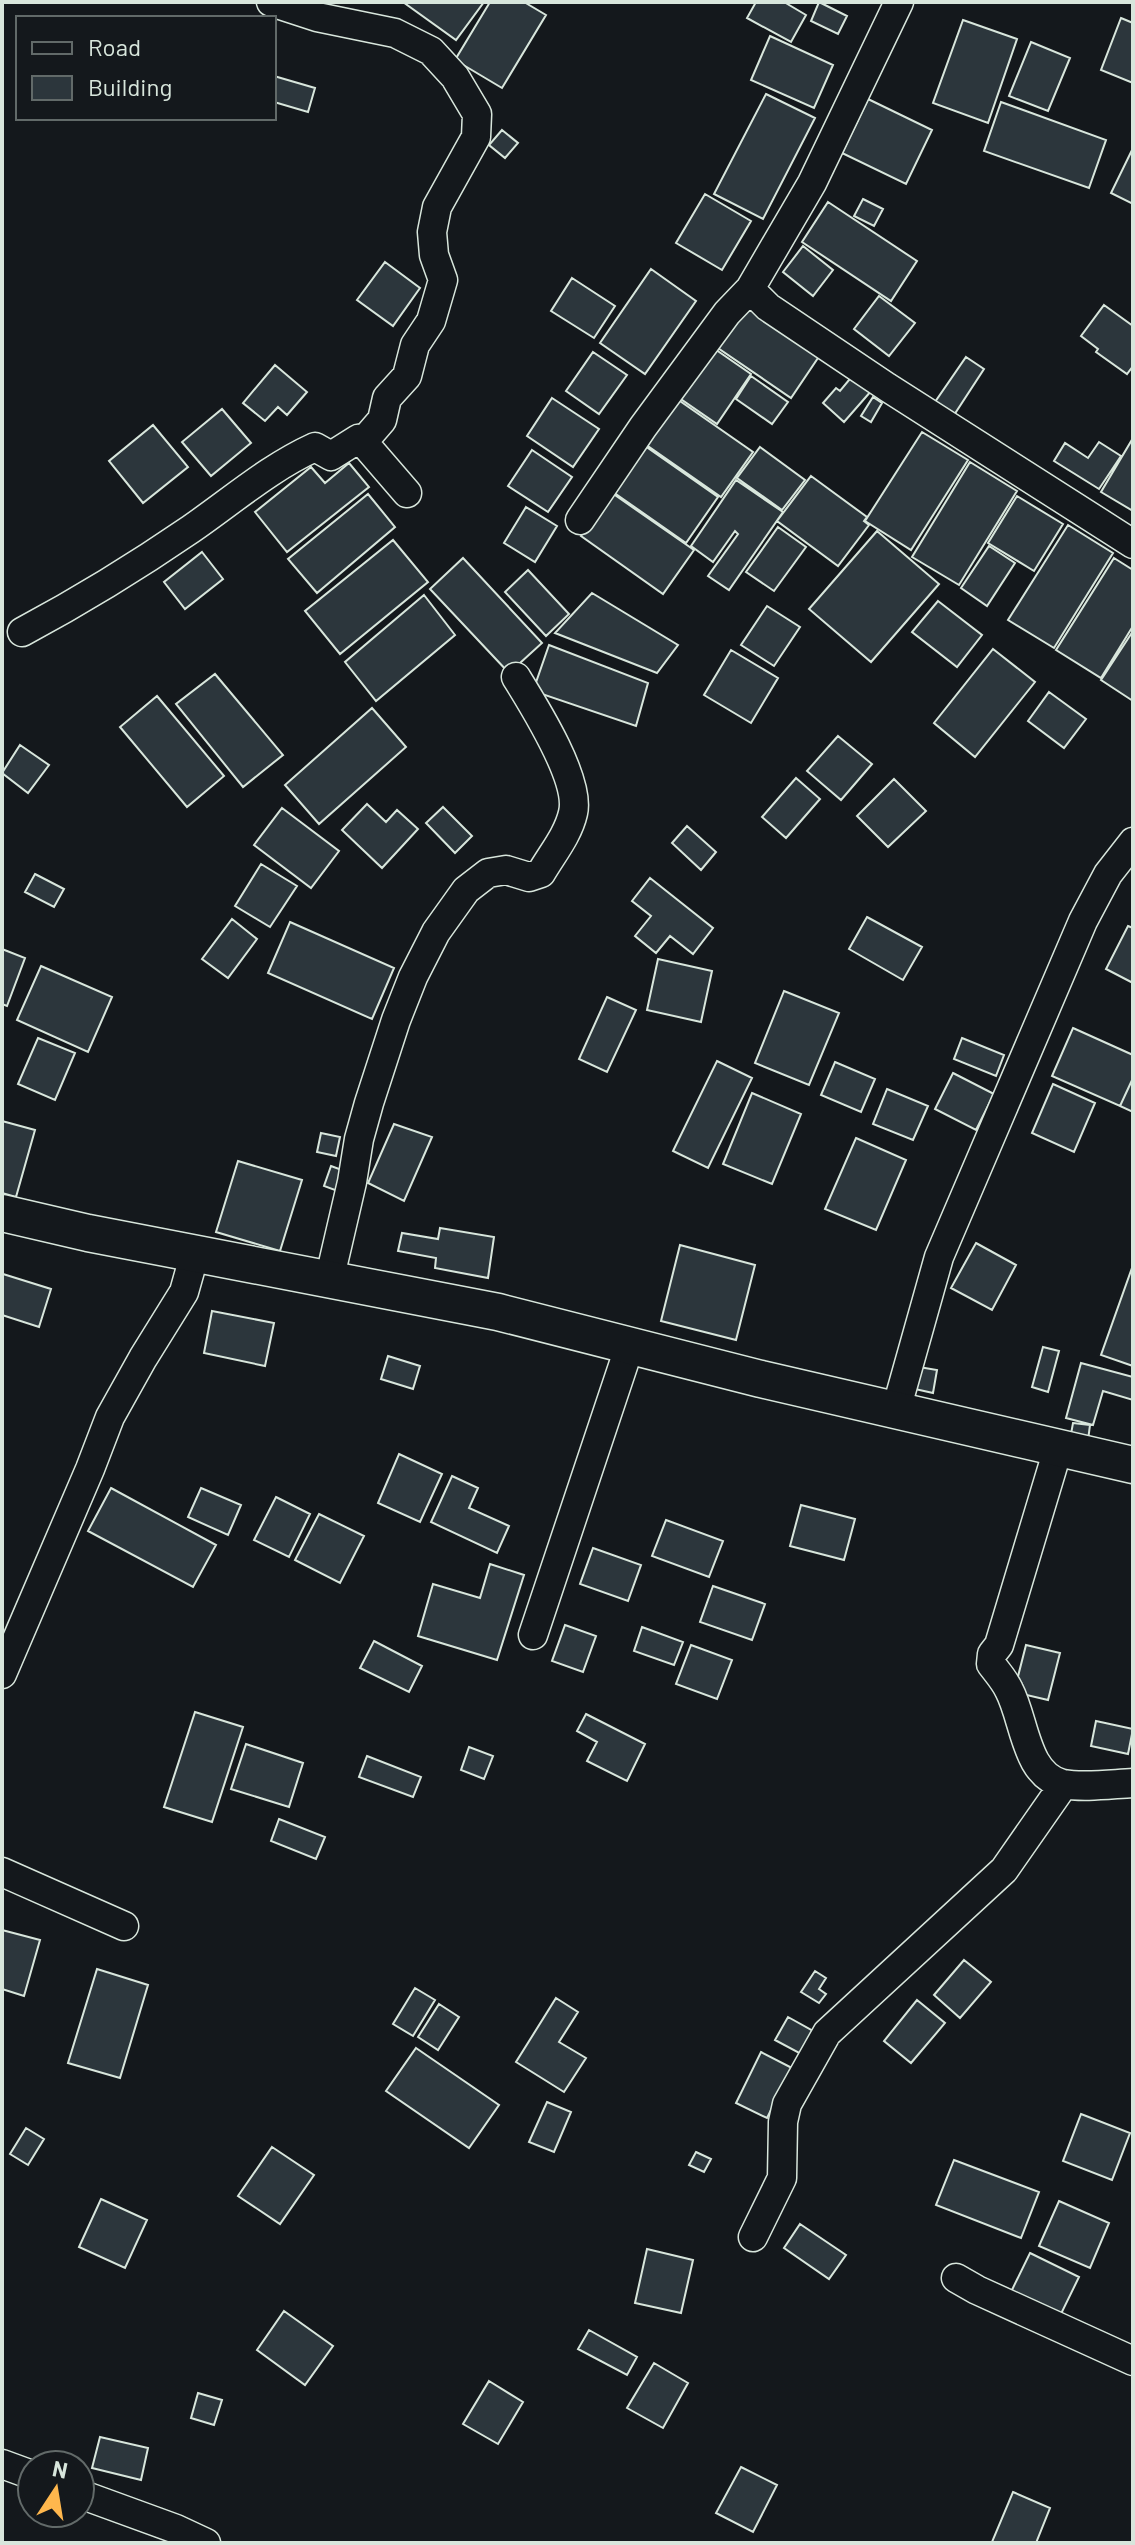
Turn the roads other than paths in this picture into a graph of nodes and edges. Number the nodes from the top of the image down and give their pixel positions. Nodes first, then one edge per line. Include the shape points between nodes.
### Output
1 (271, 2) edge
2 (899, 2) edge
3 (750, 289) junction
4 (363, 442) junction
5 (407, 493) dead end
6 (580, 520) dead end
7 (1133, 544) edge
8 (22, 632) dead end
9 (516, 677) dead end
10 (1133, 842) edge
11 (2, 1213) edge
12 (195, 1253) junction
13 (329, 1281) junction
14 (630, 1345) junction
15 (896, 1410) junction
16 (1058, 1449) junction
17 (1133, 1465) edge
18 (533, 1635) dead end
19 (2, 1674) edge
20 (1133, 1783) edge
21 (1064, 1784) junction
22 (2, 1872) edge
23 (124, 1926) dead end
24 (753, 2237) dead end
25 (956, 2278) dead end
26 (1133, 2361) edge
27 (96, 2500) edge
28 (206, 2543) edge

1 - 4 street via 395,33 431,51 455,77 477,114 476,137 437,207 432,232 443,280 431,321 415,345 407,376 387,398 382,420
2 - 3 street via 812,183
3 - 6 street via 718,325
3 - 7 street via 768,307 887,387
4 - 5 street
4 - 8 street via 358,439 331,456 315,447 284,462 190,530
9 - 13 street via 564,767 575,799 573,812 541,873 488,873 466,890 436,932 396,1020 369,1103
10 - 15 street via 1108,874 1083,921 939,1257
11 - 12 street
12 - 13 street
12 - 19 street via 184,1292 98,1443
13 - 14 street via 498,1312
14 - 15 street
14 - 18 street
15 - 16 street
16 - 17 street
16 - 21 street via 991,1664 1009,1689 1038,1769
20 - 21 street
21 - 24 street via 1004,1870 827,2033 787,2104 782,2178
22 - 23 street
25 - 26 street
27 - 28 street

